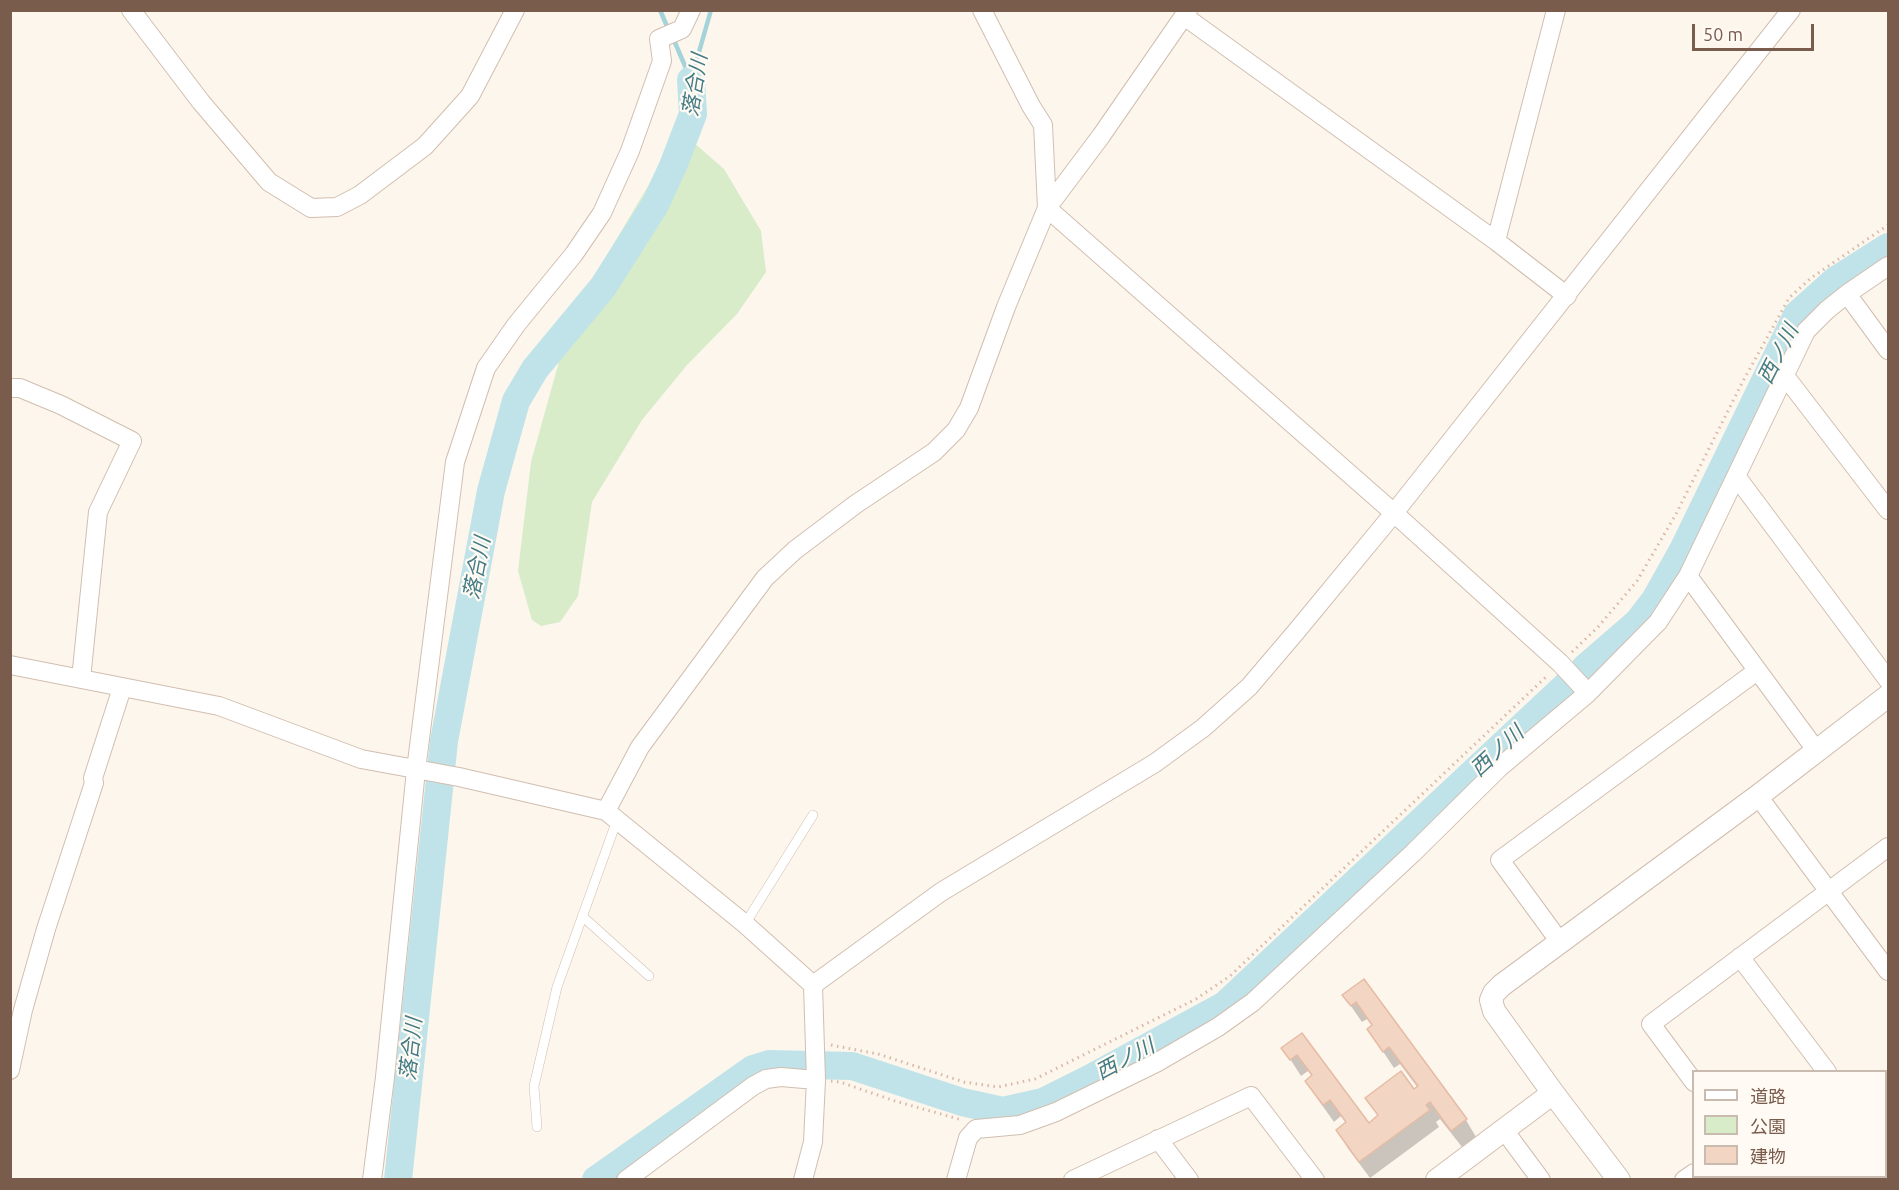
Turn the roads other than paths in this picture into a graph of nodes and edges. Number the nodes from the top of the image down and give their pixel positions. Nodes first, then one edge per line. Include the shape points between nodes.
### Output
1 (131, 10) edge
2 (515, 10) edge
3 (691, 10) edge
4 (982, 10) edge
5 (1556, 10) edge
6 (1791, 10) edge
7 (1186, 13) edge
8 (1047, 207) junction
9 (1496, 241) junction
10 (1888, 266) edge
11 (1847, 294) junction
12 (1567, 296) junction
13 (1888, 350) edge
14 (1785, 376) junction
15 (10, 388) edge
16 (1736, 476) junction
17 (1888, 510) edge
18 (1394, 513) junction
19 (1689, 576) junction
20 (10, 665) edge
21 (1757, 671) junction
22 (81, 679) junction
23 (1888, 680) edge
24 (122, 688) junction
25 (1588, 693) junction
26 (1888, 696) edge
27 (1816, 750) junction
28 (419, 770) junction
29 (1758, 796) junction
30 (813, 815) dead end
31 (612, 816) junction
32 (1888, 847) edge
33 (1829, 892) junction
34 (582, 916) junction
35 (745, 924) junction
36 (1560, 942) junction
37 (1740, 957) junction
38 (1888, 971) edge
39 (649, 976) dead end
40 (813, 985) junction
41 (816, 1062) junction
42 (10, 1070) edge
43 (1826, 1070) edge
44 (1692, 1079) edge
45 (1553, 1092) junction
46 (537, 1127) dead end
47 (1504, 1130) junction
48 (1158, 1139) junction
49 (372, 1179) edge
50 (626, 1179) edge
51 (803, 1179) edge
52 (956, 1179) edge
53 (1073, 1179) edge
54 (1189, 1179) edge
55 (1314, 1179) edge
56 (1437, 1179) edge
57 (1541, 1179) edge
58 (1619, 1179) edge

1 - 2 street via 269,182 311,208 337,207 360,195 425,146 470,96
3 - 28 street via 674,33 658,39 662,61 630,152 602,213 486,368 455,462
4 - 8 street via 1043,125
5 - 9 street
6 - 12 street
7 - 8 street
7 - 9 street
8 - 18 street
8 - 31 street via 969,408 956,430 934,452 856,504 765,578 640,747
9 - 12 street
10 - 11 street
11 - 13 street
11 - 14 street via 1806,331
12 - 18 street
14 - 16 street
14 - 17 street
15 - 22 street via 20,388 61,405 132,441 98,512
16 - 19 street
16 - 23 street
18 - 25 street
18 - 40 street via 1249,687 1203,728 1155,763 941,892
19 - 21 street
19 - 25 street via 1658,622
20 - 22 street
21 - 27 street
21 - 36 street via 1500,860
22 - 24 street
24 - 28 street via 219,706 361,759
24 - 42 street via 43,939
25 - 52 street via 1500,767 1253,1002 1156,1063 1056,1112 1020,1125 976,1129 968,1138
26 - 27 street
27 - 29 street
28 - 31 street
28 - 49 street
29 - 33 street
29 - 36 street
30 - 35 lane
31 - 34 lane
31 - 35 street
32 - 33 street
33 - 37 street
33 - 38 street
34 - 39 lane
34 - 46 lane via 557,987 534,1086
35 - 40 street
36 - 45 street via 1503,985 1491,1000 1494,1011
37 - 43 street
37 - 44 street via 1651,1024
40 - 41 street
41 - 50 street via 753,1086
41 - 51 street via 813,1142
45 - 47 street
45 - 58 street
47 - 56 street
47 - 57 street
48 - 53 street
48 - 54 street
48 - 55 street via 1251,1096

